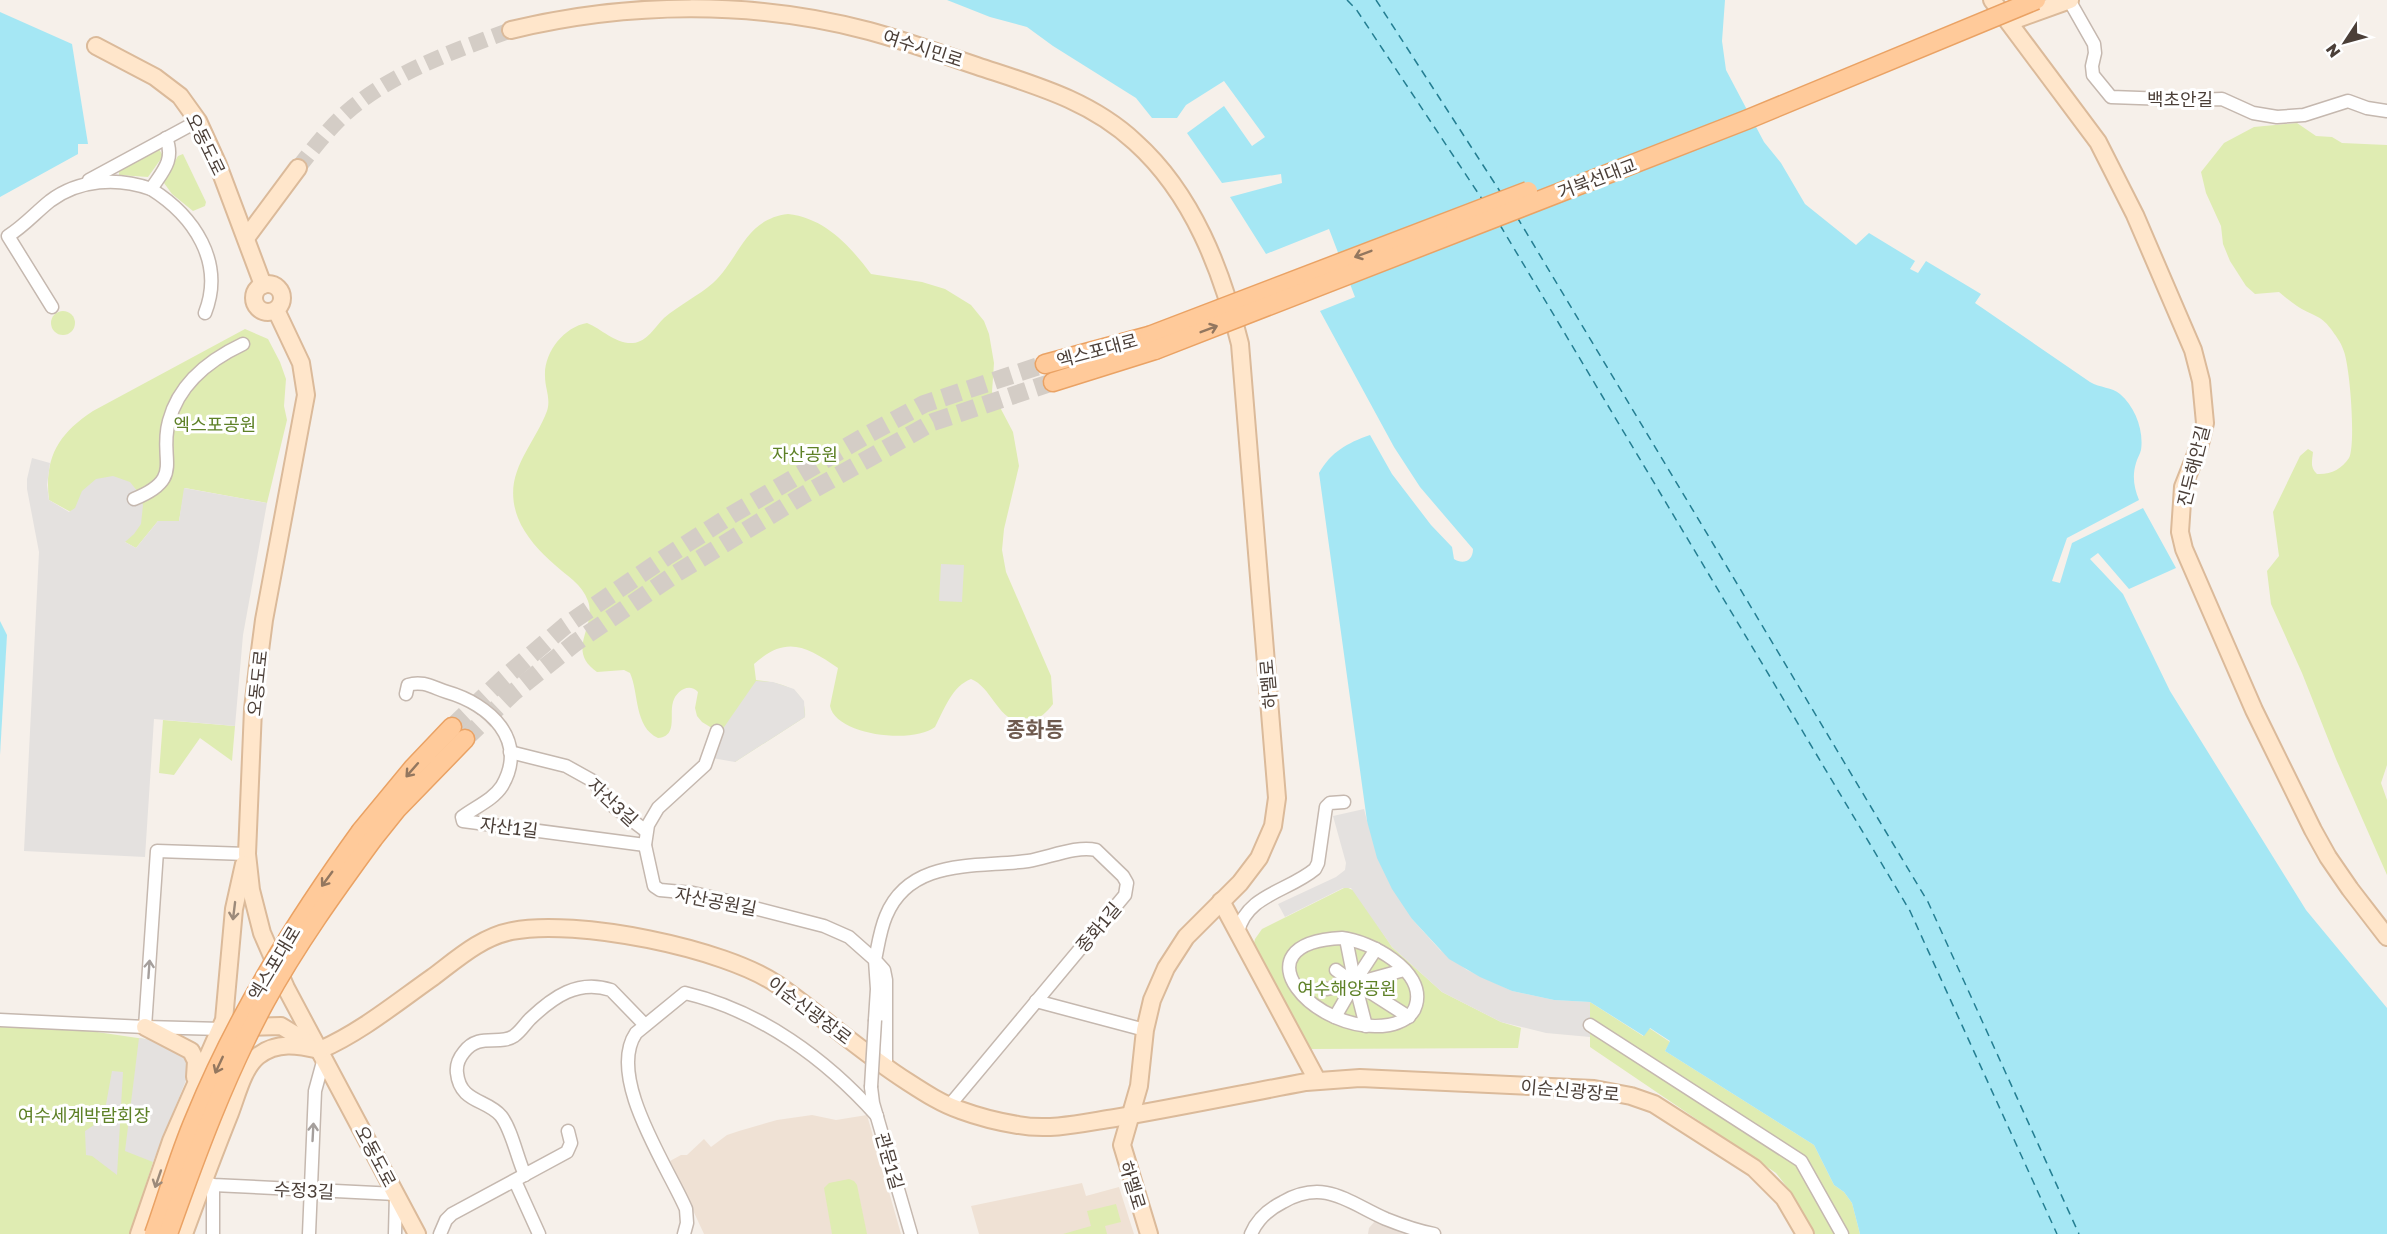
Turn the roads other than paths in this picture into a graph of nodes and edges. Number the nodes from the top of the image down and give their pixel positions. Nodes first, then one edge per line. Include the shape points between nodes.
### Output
1 (1992, 0) edge
2 (2002, 0) edge
3 (2036, 0) edge
4 (2069, 0) edge
5 (2009, 22) junction
6 (511, 30) tunnel mouth
7 (96, 46) dead end
8 (2387, 111) edge
9 (198, 121) junction
10 (166, 138) junction
11 (298, 168) tunnel mouth
12 (80, 185) junction
13 (151, 189) junction
14 (246, 238) junction
15 (1228, 300) joint
16 (52, 307) dead end
17 (205, 313) dead end
18 (1152, 343) junction
19 (243, 344) dead end
20 (1045, 364) tunnel mouth
21 (1053, 382) tunnel mouth
22 (134, 500) dead end
23 (406, 694) dead end
24 (717, 731) dead end
25 (458, 733) tunnel mouth
26 (510, 752) junction
27 (1344, 801) dead end
28 (646, 831) junction
29 (367, 835) junction
30 (645, 845) junction
31 (247, 854) junction
32 (1221, 901) junction
33 (1238, 932) junction
34 (2387, 937) edge
35 (1346, 939) junction
36 (1376, 949) junction
37 (875, 960) junction
38 (1336, 970) dead end
39 (1404, 970) junction
40 (1355, 983) junction
41 (1327, 989) dead end
42 (1036, 1001) junction
43 (1335, 1017) junction
44 (1409, 1017) junction
45 (0, 1020) edge
46 (645, 1025) junction
47 (1590, 1025) dead end
48 (1366, 1026) junction
49 (144, 1027) junction
50 (222, 1029) junction
51 (1145, 1030) junction
52 (322, 1054) junction
53 (886, 1068) junction
54 (1317, 1080) junction
55 (195, 1083) junction
56 (949, 1106) junction
57 (1131, 1115) junction
58 (877, 1116) junction
59 (568, 1131) dead end
60 (171, 1141) junction
61 (213, 1156) junction
62 (520, 1178) junction
63 (208, 1183) junction
64 (310, 1190) junction
65 (396, 1194) junction
66 (139, 1234) edge
67 (154, 1234) edge
68 (168, 1234) edge
69 (184, 1234) edge
70 (213, 1234) edge
71 (309, 1234) edge
72 (395, 1234) edge
73 (417, 1234) edge
74 (440, 1234) edge
75 (539, 1234) edge
76 (684, 1234) edge
77 (911, 1234) edge
78 (1149, 1234) edge
79 (1251, 1234) edge
80 (1434, 1234) edge
81 (1806, 1234) edge
82 (1842, 1234) edge

1 - 5 street, 진두해안길
2 -> 18 main road, 거북선대교, bridge via 1730,114
18 -> 3 main road, 거북선대교, bridge via 1746,120
4 - 5 street
4 - 8 street, 백초안길 via 2094,44 2093,75 2111,97 2222,99 2265,117 2304,116 2349,101
5 - 34 street, 진두해안길 via 2098,142 2185,328 2199,367 2205,423 2184,487 2180,532 2184,549 2254,710 2313,830 2339,873
6 - 15 street, 여수시민로 via 596,14 679,7 769,12 868,30 1051,91 1088,107 1146,152 1197,226 1216,263
7 - 9 street, 오동도로 via 155,77 180,96
9 - 10 street
9 - 14 street, 오동도로
10 - 12 street
10 - 13 street via 171,154
11 - 14 street
12 - 13 street via 122,182
12 - 16 street via 52,200 8,236
13 - 17 street via 182,213 205,247 211,293
14 - 31 street, 오동도로 via 263,285 255,293 255,302 265,312 276,310 301,363 306,395 262,631
15 - 32 street, 하멜로 via 1243,372 1277,792 1266,845 1251,870
18 - 20 main road, 엑스포대로
18 - 21 main road, 엑스포대로
19 - 22 street via 215,359 184,387 169,421 168,461 162,482
23 - 26 street via 408,685 425,684 471,700 504,728
24 - 28 street, 자산공원길 via 705,765 658,808
25 - 29 main road, 엑스포대로 via 397,809
26 - 28 street, 자산3길 via 566,766 593,781 613,806
26 - 30 street, 자산1길 via 500,788 464,815 463,821
27 - 33 street via 1326,807 1315,869 1252,907
28 - 30 street, 자산공원길
29 -> 67 main road, 엑스포대로, bridge via 318,891 253,995 194,1118
29 - 68 main road, 엑스포대로, bridge via 265,1002 207,1124
30 - 37 street, 자산공원길 via 657,889 723,900 824,926 849,937
49 -> 31 street via 158,851
31 -> 50 street via 234,909
31 - 52 street, 오동도로 via 262,933
32 - 33 street
32 - 51 street, 하멜로 via 1176,951 1155,992
33 - 54 street
35 - 36 street
35 - 40 street
35 - 43 street via 1307,944 1295,954 1289,968 1299,992
36 - 39 street
36 - 40 street
37 - 42 street, 종화1길 via 889,910 920,879 964,865 1030,861 1096,849 1123,876 1127,891
37 - 53 street, 자산공원길 via 884,970 886,980
37 - 58 street, 관문1길, bridge via 871,1087
38 - 40 street
39 - 40 street
39 - 44 street via 1417,996
40 - 41 street
40 - 43 street
40 - 44 street
40 - 48 street
42 - 51 street
42 - 56 street, 종화1길
43 - 48 street
44 - 48 street via 1390,1025
45 - 49 street
46 - 58 street via 685,993 723,1004 768,1026 814,1056
46 - 62 street via 611,990 579,986 538,1012 514,1036 477,1042 462,1053 457,1068 459,1080 471,1098 500,1115
46 - 76 street via 632,1040 629,1080 634,1100 686,1209
47 - 82 street via 1801,1161
49 - 50 street
49 - 55 street via 191,1051 196,1061
50 - 52 street, 오동도로 via 276,1025 295,1033
50 - 55 street
51 - 57 street, 하멜로 via 1139,1086
52 - 53 street, 이순신광장로 via 488,939 523,929 562,928 646,939 747,968 778,985
52 - 61 street via 294,1045 278,1046 255,1058
64 -> 52 street via 315,1091
52 - 65 street, 오동도로
53 - 56 street, 이순신광장로
54 - 57 street, 이순신광장로
54 - 81 street, 이순신광장로 via 1360,1078 1594,1089 1637,1098 1660,1108 1761,1173 1784,1198
55 - 60 street
56 - 57 street, 이순신광장로 via 993,1120 1038,1127
57 - 78 street, 하멜로 via 1123,1152
58 - 77 street, 관문1길
59 - 62 street via 569,1151
60 - 61 street via 174,1155 184,1165 199,1165
60 -> 66 street
61 - 63 street
62 - 74 street via 452,1214
62 - 75 street
63 - 64 street, 수정3길
63 - 69 street
63 - 70 street
64 - 65 street, 수정3길
64 - 71 street
65 - 72 street, 오동도로
65 - 73 street
79 - 80 street via 1259,1221 1280,1203 1319,1192 1349,1199 1386,1219

